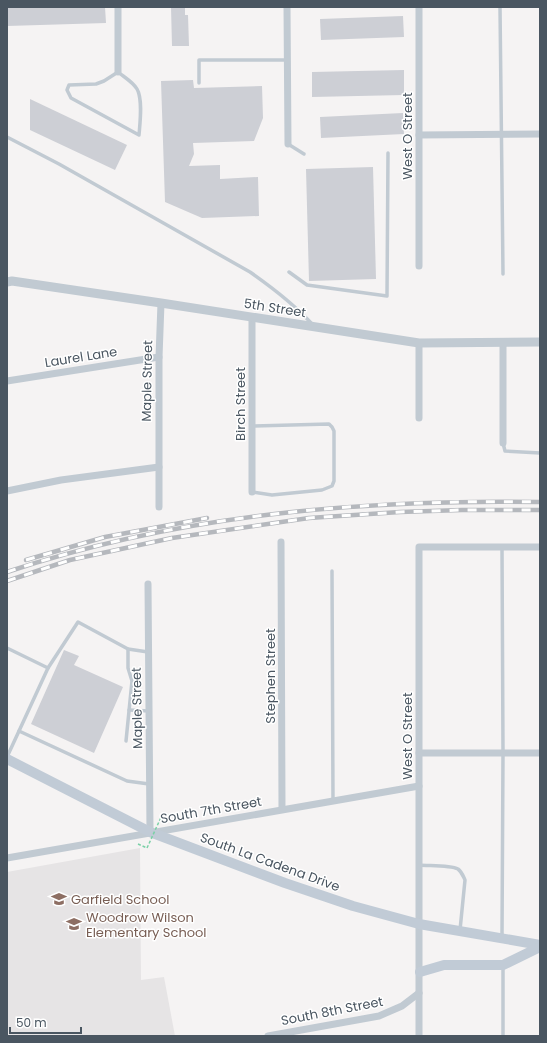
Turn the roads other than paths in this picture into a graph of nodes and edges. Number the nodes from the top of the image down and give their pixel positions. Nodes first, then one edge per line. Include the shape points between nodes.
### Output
1 (118, 7) edge
2 (288, 7) edge
3 (419, 7) edge
4 (500, 7) edge
5 (288, 60) junction
6 (118, 72) junction
7 (199, 83) dead end
8 (501, 134) junction
9 (540, 134) edge
10 (419, 135) junction
11 (7, 137) edge
12 (288, 144) joint
13 (388, 153) dead end
14 (304, 154) dead end
15 (419, 266) dead end
16 (289, 272) dead end
17 (503, 274) dead end
18 (7, 282) edge
19 (160, 303) junction
20 (252, 317) junction
21 (315, 327) junction
22 (540, 342) edge
23 (419, 343) junction
24 (502, 343) junction
25 (159, 357) junction
26 (7, 381) edge
27 (419, 418) dead end
28 (252, 426) junction
29 (503, 443) joint
30 (540, 453) edge
31 (159, 467) junction
32 (7, 490) edge
33 (252, 492) joint
34 (159, 507) dead end
35 (282, 542) dead end
36 (502, 547) junction
37 (540, 547) edge
38 (332, 571) dead end
39 (148, 584) dead end
40 (7, 648) edge
41 (128, 649) junction
42 (148, 652) junction
43 (48, 668) junction
44 (129, 710) junction
45 (149, 711) junction
46 (19, 731) junction
47 (126, 741) dead end
48 (503, 752) junction
49 (419, 753) junction
50 (540, 753) edge
51 (7, 758) edge
52 (149, 784) junction
53 (419, 786) junction
54 (333, 801) junction
55 (282, 809) junction
56 (150, 832) junction
57 (7, 858) edge
58 (419, 865) junction
59 (419, 924) junction
60 (460, 932) junction
61 (502, 940) junction
62 (540, 946) edge
63 (503, 965) junction
64 (420, 972) junction
65 (419, 993) junction
66 (268, 1036) edge
67 (419, 1036) edge
68 (503, 1036) edge

1 - 6 street
2 - 5 street
3 - 10 street, West O Street
4 - 8 lane
5 - 7 lane via 199,60
5 - 12 street
6 - 6 lane via 96,84 68,85 67,90 70,98 139,135 138,91
8 - 9 street
8 - 10 street
8 - 17 lane
10 - 15 street, West O Street
11 - 21 lane via 60,164 250,272 297,307
12 - 14 lane
13 - 16 lane via 387,296 307,284
18 - 19 street, 5th Street
19 - 20 street, 5th Street
19 - 25 street, Maple Street
20 - 21 street, 5th Street
20 - 28 street, Birch Street
21 - 23 street, 5th Street
22 - 24 street, 5th Street
23 - 24 street, 5th Street
23 - 27 street
24 - 29 street
25 - 26 street, Laurel Lane
25 - 31 street, Maple Street
28 - 33 street, Birch Street
28 - 33 lane via 329,424 334,431 334,481 332,486 322,490 272,495
29 - 30 lane via 505,451
31 - 32 street
31 - 34 street, Maple Street
35 - 55 street, Stephen Street
36 - 37 street
36 - 48 lane
36 - 49 street, West O Street via 419,547
38 - 54 lane
39 - 42 street, Maple Street
40 - 43 lane
41 - 42 lane
41 - 43 lane via 78,622
41 - 44 lane via 128,668 132,681
42 - 45 street, Maple Street
43 - 46 lane
44 - 45 lane
44 - 47 lane
45 - 52 street, Maple Street
46 - 51 lane
46 - 52 lane via 127,781
48 - 49 street
48 - 50 street
48 - 61 lane
49 - 53 street, West O Street
51 - 56 main road, South La Cadena Drive
52 - 56 street, Maple Street
53 - 54 street, South 7th Street
53 - 58 street, West O Street
54 - 55 street, South 7th Street
55 - 56 street, South 7th Street
56 - 57 street, South 7th Street
56 - 59 main road, South La Cadena Drive via 285,883 353,906
58 - 59 street, West O Street
58 - 60 lane via 453,867 460,870 465,880
59 - 60 main road, South La Cadena Drive
59 - 64 street, West O Street
60 - 61 main road, South La Cadena Drive
61 - 62 main road, South La Cadena Drive
62 - 63 main road
63 - 64 main road via 444,965
63 - 68 lane
64 - 65 street, West O Street
65 - 66 street, South 8th Street via 402,1006 379,1016
65 - 67 street, West O Street

